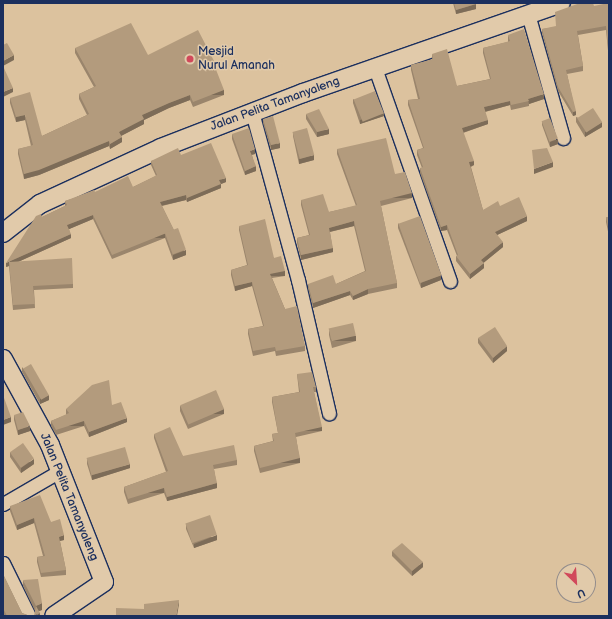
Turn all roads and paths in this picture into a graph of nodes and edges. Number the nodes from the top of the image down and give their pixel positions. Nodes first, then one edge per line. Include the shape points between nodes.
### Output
1 (561, 3) edge
2 (528, 14) junction
3 (375, 68) junction
4 (252, 112) junction
5 (563, 138) dead end
6 (3, 233) edge
7 (450, 281) dead end
8 (3, 359) edge
9 (329, 413) dead end
10 (60, 471) junction
11 (3, 504) edge
12 (3, 563) edge
13 (28, 616) edge
14 (54, 616) edge

1 - 2 street, Jalan Pelita Tamanyaleng
2 - 3 street, Jalan Pelita Tamanyaleng
2 - 5 street
3 - 4 street, Jalan Pelita Tamanyaleng
3 - 7 street
4 - 6 street, Jalan Pelita Tamanyaleng via 83,182 40,204
4 - 9 street via 298,280
8 - 10 street, Jalan Pelita Tamanyaleng via 37,418
10 - 11 street
10 - 14 street, Jalan Pelita Tamanyaleng via 104,582
12 - 13 street

